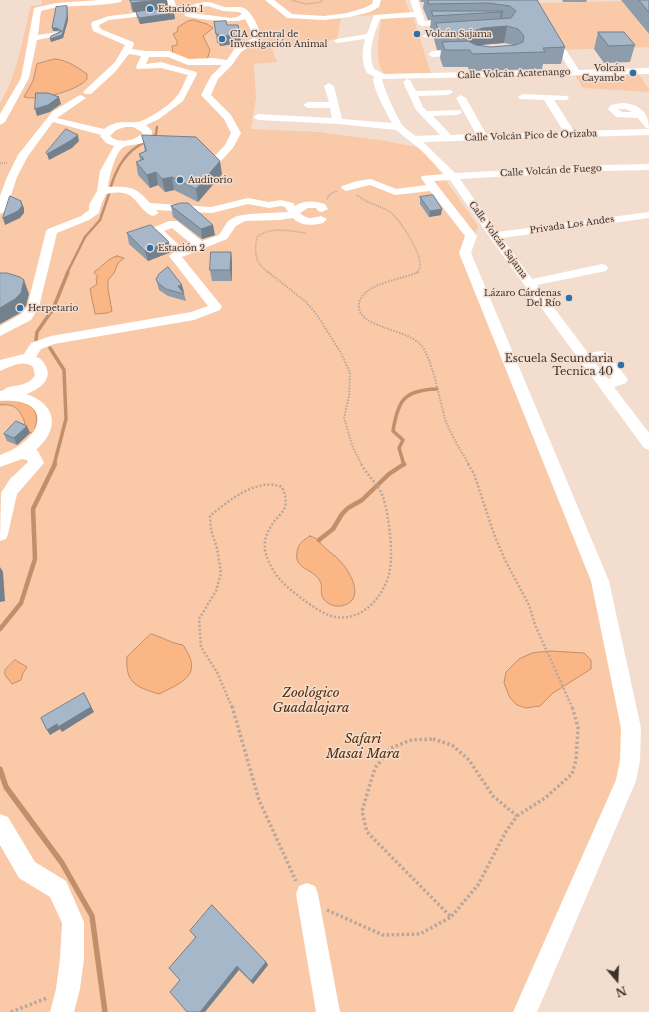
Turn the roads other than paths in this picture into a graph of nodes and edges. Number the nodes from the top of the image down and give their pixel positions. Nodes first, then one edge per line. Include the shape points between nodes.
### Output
1 (170, 0) edge
2 (377, 0) edge
3 (273, 1) edge
4 (122, 2) edge
5 (54, 3) edge
6 (418, 4) edge
7 (187, 10) junction
8 (172, 11) junction
9 (244, 12) junction
10 (419, 14) junction
11 (121, 16) junction
12 (458, 23) edge
13 (422, 24) junction
14 (57, 34) edge
15 (463, 34) edge
16 (370, 36) junction
17 (33, 38) junction
18 (337, 41) dead end
19 (128, 51) junction
20 (563, 52) edge
21 (470, 53) edge
22 (146, 54) junction
23 (433, 55) junction
24 (213, 60) junction
25 (229, 63) junction
26 (645, 71) edge
27 (576, 72) junction
28 (193, 74) junction
29 (380, 77) junction
30 (407, 82) dead end
31 (649, 83) edge
32 (329, 86) dead end
33 (448, 92) dead end
34 (412, 94) junction
35 (523, 97) dead end
36 (461, 98) dead end
37 (547, 98) junction
38 (564, 98) dead end
39 (308, 105) dead end
40 (334, 105) junction
41 (457, 112) dead end
42 (426, 114) junction
43 (641, 115) dead end
44 (258, 117) dead end
45 (51, 119) junction
46 (338, 121) junction
47 (0, 122) edge
48 (118, 125) junction
49 (137, 125) junction
50 (649, 126) edge
51 (399, 127) junction
52 (94, 129) junction
53 (649, 132) edge
54 (106, 133) junction
55 (571, 135) junction
56 (483, 137) junction
57 (448, 138) junction
58 (414, 139) junction
59 (121, 144) junction
60 (215, 161) edge
61 (649, 168) edge
62 (453, 177) junction
63 (346, 188) road end
64 (432, 188) junction
65 (102, 191) junction
66 (148, 206) junction
67 (0, 211) edge
68 (294, 214) junction
69 (649, 215) edge
70 (494, 236) junction
71 (190, 248) junction
72 (602, 268) dead end
73 (529, 283) junction
74 (0, 332) edge
75 (28, 360) junction
76 (0, 366) edge
77 (5, 393) edge
78 (647, 439) edge
79 (22, 453) junction
80 (0, 461) edge
81 (0, 534) edge
82 (0, 825) edge
83 (307, 894) road end
84 (62, 1012) edge
85 (328, 1012) edge
86 (525, 1012) edge

1 - 8 street
2 - 3 street via 376,5 368,10 324,18 290,16
3 - 9 street
4 - 5 street
4 - 11 street
5 - 17 street via 37,10
6 - 10 street
7 - 8 street
7 - 9 street via 205,4
7 - 9 street via 188,14 193,16 229,20 241,19
8 - 11 street
9 - 25 street via 257,39 238,50
10 - 13 street
10 - 16 street via 377,16
11 - 19 street via 100,20 95,24 96,29 130,44
12 - 13 street
13 - 23 street
14 - 17 street
15 - 23 street
16 - 18 street
16 - 29 street via 366,53 369,67 370,71
17 - 47 street via 25,78
19 - 22 street
19 - 45 street via 85,95
20 - 27 street
21 - 23 street
22 - 24 street via 169,54 188,62
22 - 28 street via 140,67 161,65
23 - 27 street, Calle Volcán Acatenango
23 - 29 street, Calle Volcán Acatenango
24 - 25 street
24 - 28 street via 206,71
25 - 60 street via 214,78 206,94 232,123 236,132 229,146
26 - 27 street, Calle Volcán Acatenango
26 - 31 street
28 - 49 street via 180,99 156,117
29 - 51 street, Calle Volcán Sajama via 379,89
30 - 34 street
32 - 40 street
33 - 34 street
34 - 42 street via 419,108
35 - 37 street
36 - 56 street
37 - 38 street
37 - 55 street
39 - 40 street
40 - 46 street
41 - 42 street
42 - 57 street
43 - 50 street
44 - 46 street
45 - 52 street
45 - 67 street via 23,155
46 - 51 street
48 - 49 street
48 - 52 street
48 - 54 street
49 - 59 street via 146,128 147,135 134,143
51 - 58 street, Calle Volcán Sajama
52 - 54 street
53 - 55 street, Calle Volcán Pico de Orizaba
54 - 59 street via 105,136 110,142
55 - 56 street, Calle Volcán Pico de Orizaba
56 - 57 street, Calle Volcán Pico de Orizaba
57 - 58 street, Calle Volcán Pico de Orizaba
58 - 62 street, Calle Volcán Sajama
59 - 65 street via 115,150 105,171
61 - 62 street, Calle Volcán de Fuego via 603,168
62 - 64 street, Calle Volcán de Fuego via 426,178
62 - 70 street, Calle Volcán Sajama
63 - 64 street via 371,182 395,192
64 - 86 street via 471,236 464,253 600,581 631,728 630,760 626,781
65 - 66 street via 126,189 141,198
65 - 74 street via 95,212 52,231 33,307 26,317
66 - 68 street via 212,210 235,203 281,203 289,205
66 - 71 street via 165,226 156,230 179,251
68 - 68 street via 311,222 319,221 323,211 321,206 315,203 296,209
68 - 71 street via 281,218 242,219 230,225 223,237
69 - 70 street, Privada Los Andes
70 - 73 street, Calle Volcán Sajama
71 - 75 street via 175,256 216,307 194,316 51,340 36,346
72 - 73 street
73 - 78 street, Calle Volcán Sajama via 585,358 602,355 621,380 605,384
75 - 76 street via 10,361
75 - 77 street via 38,364 41,370 34,385 20,391
77 - 79 street via 28,398 43,410 43,430 38,439
79 - 80 street
79 - 81 street via 33,456 36,463 9,493
82 - 84 street via 27,870 58,889 73,922 72,958
83 - 85 street

